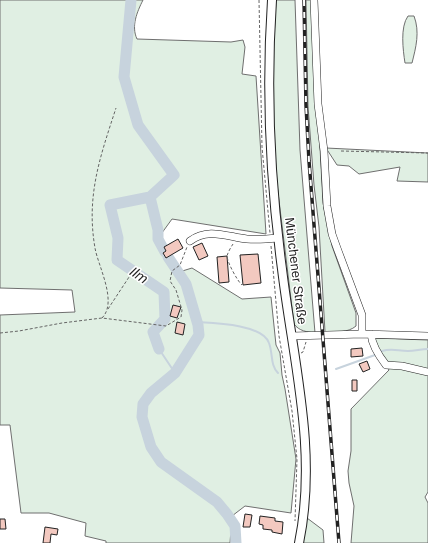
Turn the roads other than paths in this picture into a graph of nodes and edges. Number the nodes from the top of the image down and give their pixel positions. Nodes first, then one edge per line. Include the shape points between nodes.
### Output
1 (272, 0) edge
2 (314, 0) edge
3 (278, 238) junction
4 (190, 241) road end
5 (362, 334) junction
6 (371, 334) junction
7 (292, 336) junction
8 (428, 336) edge
9 (428, 372) edge
10 (299, 543) edge

1 - 3 main road, Münchener Straße via 270,129
2 - 5 street via 318,104 327,206 337,248 362,315
3 - 4 street via 262,240 215,234
3 - 7 main road, Münchener Straße
5 - 6 street
5 - 7 street
6 - 8 street
6 - 9 street via 372,343 386,364
7 - 10 main road, Münchener Straße via 306,452 304,519

